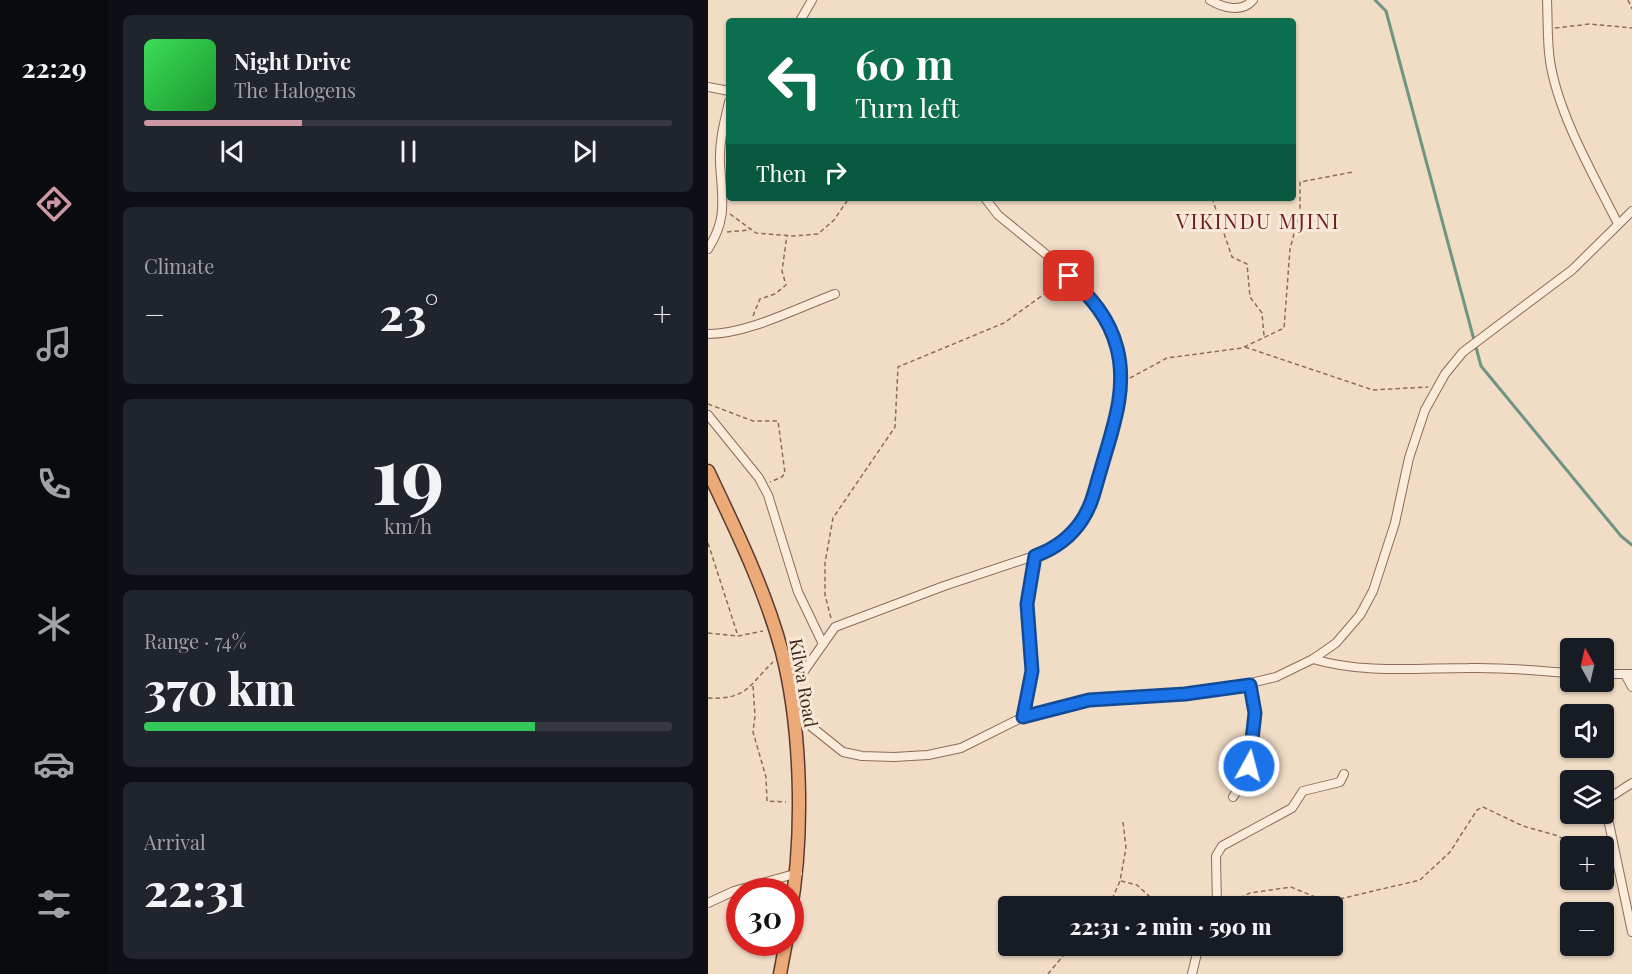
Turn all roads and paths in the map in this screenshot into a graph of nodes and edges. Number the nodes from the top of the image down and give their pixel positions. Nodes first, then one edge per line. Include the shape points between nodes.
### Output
1 (812, 0) edge
2 (1210, 0) edge
3 (1253, 0) edge
4 (1547, 0) edge
5 (1628, 0) edge
6 (1632, 9) edge
7 (802, 18) edge
8 (1632, 28) edge
9 (1548, 29) junction
10 (708, 87) edge
11 (726, 90) edge
12 (726, 114) edge
13 (1353, 172) dead end
14 (847, 201) edge
15 (987, 201) edge
16 (1213, 201) edge
17 (1632, 211) edge
18 (724, 212) junction
19 (1618, 224) junction
20 (751, 230) junction
21 (718, 232) junction
22 (787, 235) junction
23 (708, 249) edge
24 (1069, 276) junction
25 (835, 294) dead end
26 (749, 325) junction
27 (708, 334) edge
28 (1264, 337) junction
29 (1245, 347) junction
30 (1121, 382) junction
31 (1437, 388) junction
32 (708, 404) edge
33 (708, 415) edge
34 (708, 471) edge
35 (768, 495) junction
36 (708, 543) edge
37 (1035, 556) junction
38 (835, 627) junction
39 (774, 629) junction
40 (708, 633) edge
41 (738, 636) junction
42 (822, 644) junction
43 (782, 653) junction
44 (1313, 659) junction
45 (1560, 672) edge
46 (1629, 674) edge
47 (1250, 685) junction
48 (753, 686) junction
49 (1632, 687) edge
50 (789, 692) junction
51 (708, 698) edge
52 (792, 711) junction
53 (1023, 717) junction
54 (1344, 774) dead end
55 (1632, 783) edge
56 (1233, 797) dead end
57 (799, 803) junction
58 (1123, 822) dead end
59 (1560, 837) edge
60 (798, 873) junction
61 (797, 878) edge
62 (1120, 880) junction
63 (1113, 896) edge
64 (1149, 896) edge
65 (1218, 896) edge
66 (1243, 896) edge
67 (1313, 896) edge
68 (1343, 898) edge
69 (708, 903) edge
70 (1632, 932) edge
71 (783, 956) edge
72 (1063, 956) edge
73 (1196, 956) edge
74 (780, 974) edge
75 (1048, 974) edge
76 (1192, 974) edge

1 - 7 street
2 - 3 street via 1239,8
4 - 9 street
5 - 6 path
8 - 9 path via 1590,24
9 - 19 street via 1550,61 1558,91 1590,171
10 - 11 street
12 - 18 street via 720,162
13 - 28 path via 1300,182 1300,211 1290,249 1284,327
14 - 22 path via 823,232
15 - 24 street via 998,215
16 - 28 path via 1232,257 1247,264 1250,297 1262,313
17 - 19 street
18 - 20 path
18 - 21 street
19 - 31 street via 1572,270 1462,352
20 - 21 path
20 - 22 path
21 - 23 street
22 - 26 path via 782,271 786,285 760,299
24 - 30 street via 1104,314 1117,348
24 - 38 path via 1004,323 898,368 896,427 833,518 825,563 825,595
25 - 26 street via 773,320
26 - 27 street
28 - 29 path
29 - 30 path via 1167,358
29 - 31 path via 1373,390 1404,386
30 - 37 street via 1113,437 1095,498 1070,535
31 - 44 street via 1409,458 1395,523 1373,591 1360,615 1336,643
32 - 35 path via 753,421 778,421 785,473 769,483
33 - 35 street
34 - 39 highway, Kilwa Road via 744,546
35 - 42 street via 798,592
36 - 41 path
37 - 38 street
37 - 53 street via 1027,604 1032,671
38 - 42 street
39 - 41 path
39 - 43 highway, Kilwa Road
40 - 41 path
42 - 50 street
43 - 48 path
43 - 50 highway, Kilwa Road
44 - 45 street via 1335,665 1382,668
44 - 47 street
46 - 49 street
47 - 53 street via 1089,700
47 - 56 street via 1255,713 1249,766
48 - 51 path via 736,696
48 - 57 path via 753,732 766,777 767,801
50 - 52 highway, Kilwa Road
52 - 53 street via 843,752 894,757 948,753
52 - 57 highway, Kilwa Road
54 - 65 street via 1340,783 1303,791 1292,808 1222,846 1216,856
55 - 70 street via 1609,798 1606,814
57 - 60 highway, Kilwa Road
58 - 62 path via 1126,848
59 - 68 path via 1523,826 1483,807 1477,810 1450,852 1420,879
60 - 61 highway, Kilwa Road
60 - 69 street via 734,891
62 - 63 path
62 - 64 path via 1137,885
66 - 67 path via 1291,887
71 - 74 highway
72 - 75 path
73 - 76 street

